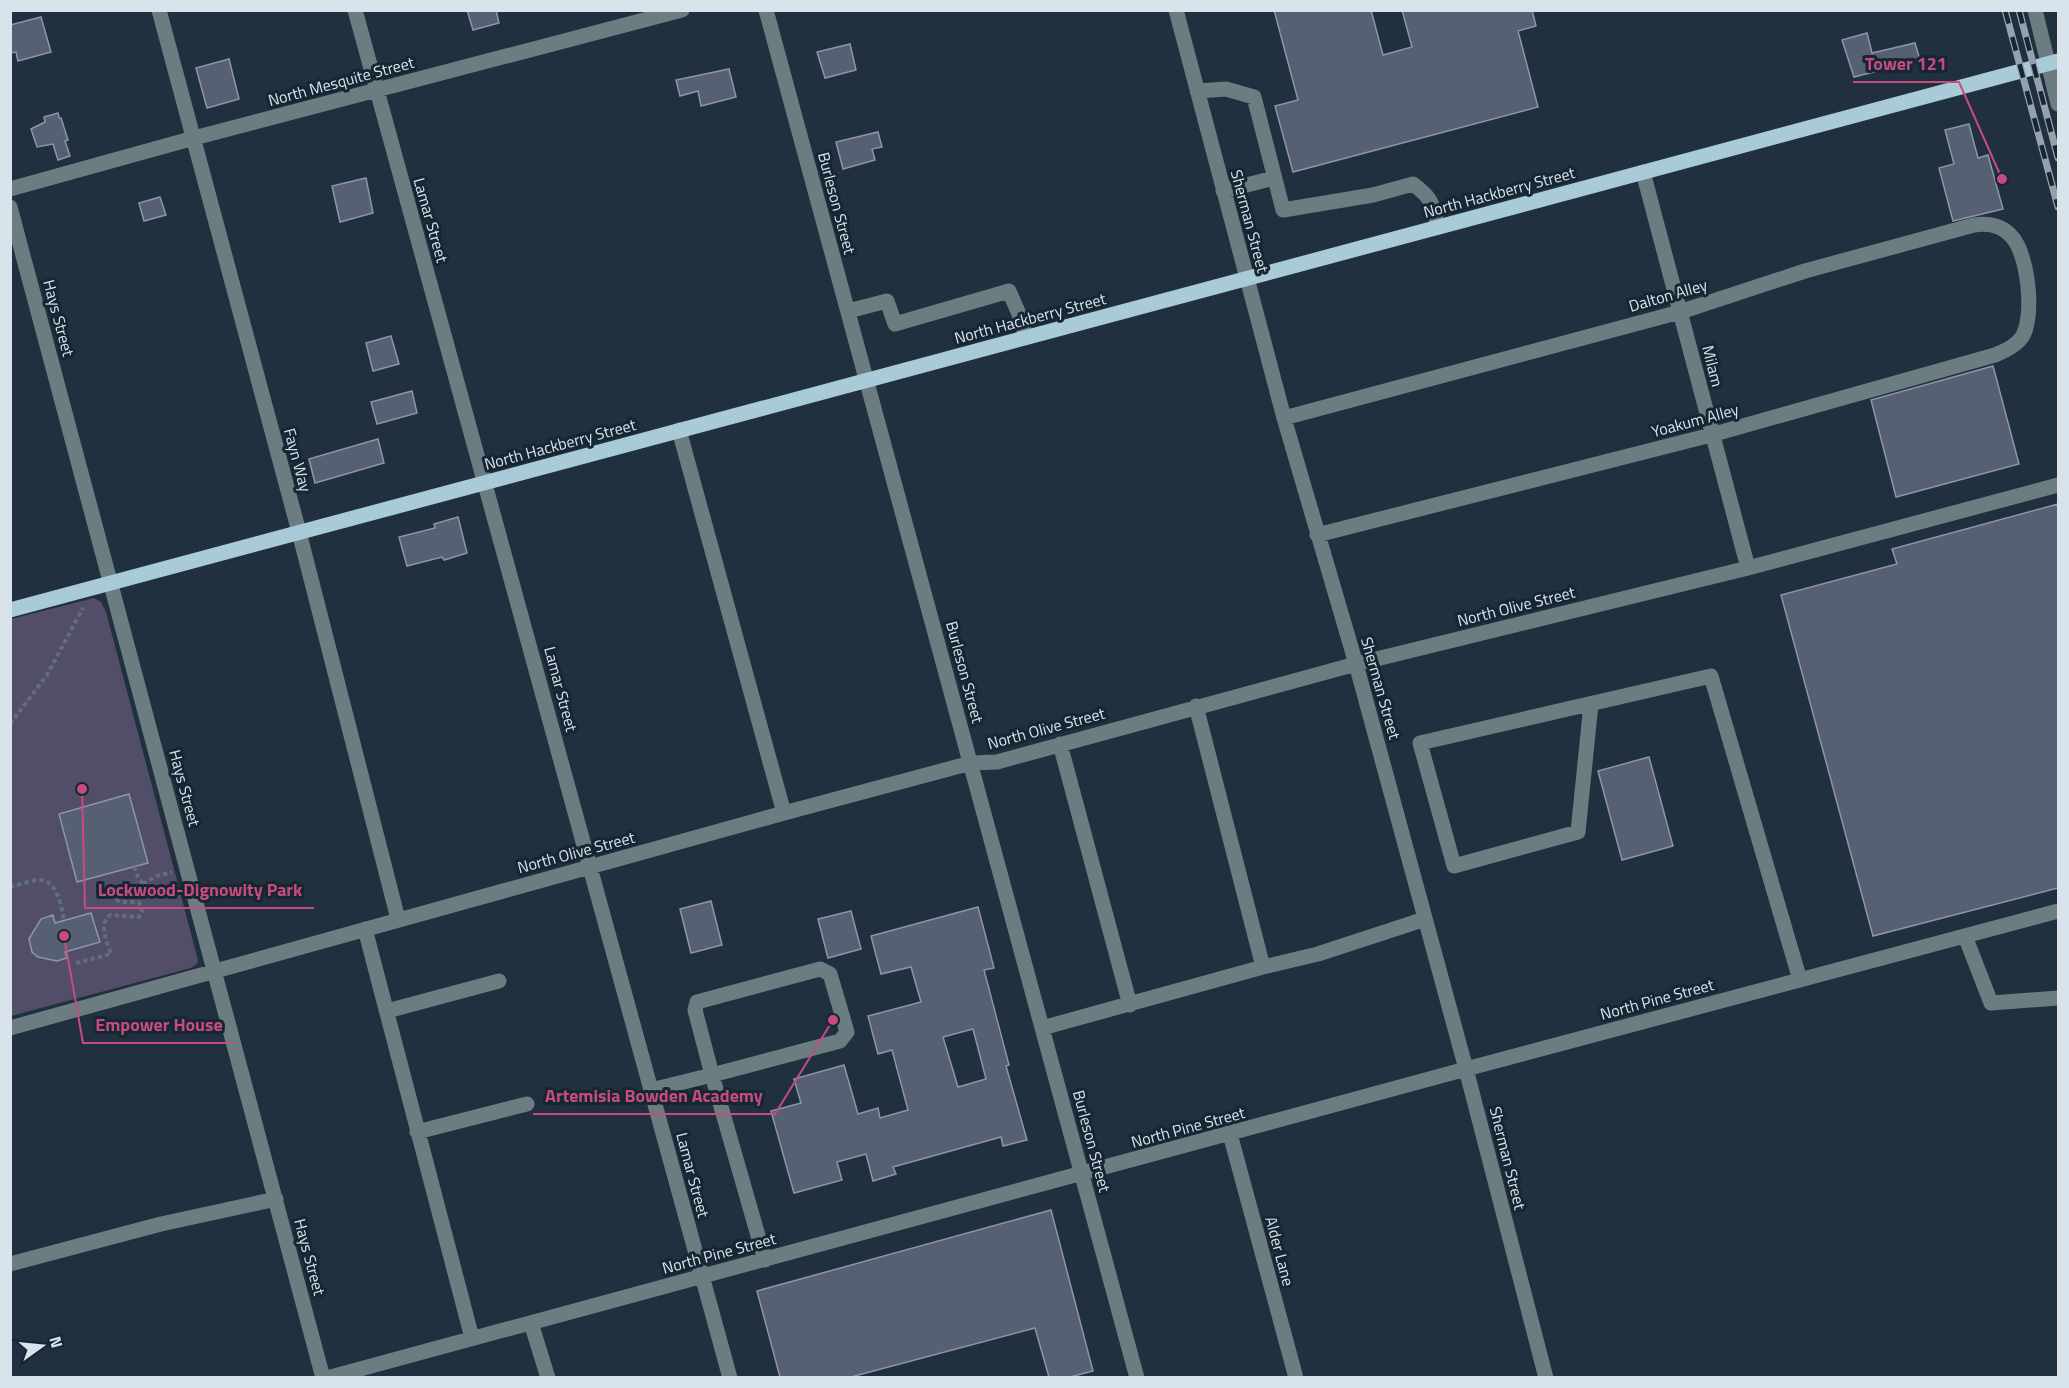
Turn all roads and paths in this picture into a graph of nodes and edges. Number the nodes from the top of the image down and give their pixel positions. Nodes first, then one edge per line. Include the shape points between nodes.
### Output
1 (159, 10) edge
2 (355, 10) edge
3 (682, 10) edge
4 (766, 10) edge
5 (1176, 10) edge
6 (2035, 10) edge
7 (2053, 62) edge
8 (376, 90) junction
9 (1197, 91) junction
10 (2058, 104) edge
11 (194, 138) junction
12 (1643, 172) junction
13 (1274, 178) junction
14 (10, 189) edge
15 (1223, 191) junction
16 (10, 207) edge
17 (1438, 227) junction
18 (1246, 278) junction
19 (2027, 282) joint
20 (848, 311) junction
21 (1680, 312) junction
22 (1026, 337) junction
23 (867, 380) junction
24 (1284, 418) junction
25 (678, 430) junction
26 (1712, 435) junction
27 (486, 482) junction
28 (2058, 485) edge
29 (299, 532) junction
30 (1317, 535) junction
31 (1748, 568) junction
32 (111, 583) junction
33 (83, 602) dead end
34 (10, 610) edge
35 (1356, 664) junction
36 (1591, 704) junction
37 (1196, 706) junction
38 (10, 724) edge
39 (1059, 744) junction
40 (971, 764) junction
41 (784, 813) junction
42 (134, 867) dead end
43 (591, 867) junction
44 (188, 869) junction
45 (143, 884) junction
46 (10, 887) edge
47 (2058, 911) edge
48 (1425, 918) junction
49 (398, 919) junction
50 (64, 920) dead end
51 (364, 929) junction
52 (1965, 936) junction
53 (76, 963) dead end
54 (1263, 967) junction
55 (216, 971) junction
56 (1800, 980) junction
57 (499, 981) dead end
58 (2058, 998) edge
59 (1130, 1005) junction
60 (387, 1011) junction
61 (10, 1028) edge
62 (1042, 1028) junction
63 (1466, 1069) junction
64 (712, 1075) junction
65 (651, 1090) junction
66 (527, 1104) dead end
67 (417, 1132) junction
68 (1230, 1134) junction
69 (1082, 1174) junction
70 (276, 1199) junction
71 (765, 1260) junction
72 (10, 1264) edge
73 (702, 1276) junction
74 (531, 1323) junction
75 (472, 1338) junction
76 (325, 1377) edge
77 (548, 1377) edge
78 (730, 1377) edge
79 (1135, 1377) edge
80 (1296, 1377) edge
81 (1545, 1377) edge

1 - 11 street, Fayn Way
2 - 8 street, Lamar Street
3 - 8 street, North Mesquite Street
4 - 20 street, Burleson Street
5 - 9 street, Sherman Street
6 - 7 street
7 - 10 street
7 - 12 main road, North Hackberry Street
8 - 11 street, North Mesquite Street
8 - 27 street, Lamar Street
9 - 13 street via 1226,89 1254,98
9 - 15 street, Sherman Street
11 - 14 street, North Mesquite Street
11 - 29 street, Fayn Way
12 - 17 main road, North Hackberry Street
12 - 21 street, Milam
13 - 15 street
13 - 17 street via 1283,210 1413,184 1428,196
15 - 18 street, Sherman Street
16 - 32 street, Hays Street
17 - 18 main road, North Hackberry Street
18 - 22 main road, North Hackberry Street
18 - 24 street, Sherman Street
19 - 21 street, Dalton Alley via 2013,237 1987,223 1805,271
19 - 26 street, Yoakum Alley via 2029,313 2024,334 2006,350
20 - 22 street via 887,302 896,324 1009,291
20 - 23 street, Burleson Street
21 - 24 street, Dalton Alley
21 - 26 street, Milam
22 - 23 main road, North Hackberry Street
23 - 25 main road, North Hackberry Street
23 - 40 street, Burleson Street
24 - 30 street, Sherman Street
25 - 27 main road, North Hackberry Street
25 - 41 street
26 - 30 street, Yoakum Alley
26 - 31 street, Milam
27 - 29 main road, North Hackberry Street
27 - 43 street, Lamar Street
28 - 31 street, North Olive Street
29 - 32 main road, North Hackberry Street
29 - 49 street, Fayn Way
30 - 35 street, Sherman Street
31 - 35 street, North Olive Street
32 - 34 main road, North Hackberry Street
32 - 44 street, Hays Street
33 - 38 path via 84,607 46,675
35 - 37 street, North Olive Street
35 - 48 street, Sherman Street
36 - 36 street via 1420,743 1454,866 1578,832
36 - 56 street via 1711,676
37 - 39 street, North Olive Street
37 - 54 street
39 - 40 street, North Olive Street via 997,762
39 - 59 street
40 - 41 street, North Olive Street
40 - 62 street, Burleson Street
41 - 43 street, North Olive Street
42 - 45 path
43 - 49 street, North Olive Street
43 - 65 street, Lamar Street
44 - 45 path via 156,876
44 - 55 street, Hays Street
45 - 53 path via 125,890 116,899 138,902 142,912 139,917 110,915 104,923 111,954
46 - 50 path via 40,880 52,885
47 - 52 street, North Pine Street
48 - 54 street via 1318,954
48 - 63 street, Sherman Street
49 - 51 street, North Olive Street
51 - 55 street, North Olive Street
51 - 60 street
52 - 56 street, North Pine Street
52 - 58 street via 1991,1003
54 - 59 street
55 - 61 street, North Olive Street
55 - 70 street, Hays Street
56 - 63 street, North Pine Street
57 - 60 street
59 - 62 street
60 - 67 street
62 - 69 street, Burleson Street
63 - 68 street, North Pine Street
63 - 81 street, Sherman Street
64 - 64 street via 840,1041 847,1032 830,974 820,969 698,1002 694,1010
64 - 65 street
64 - 71 street
65 - 73 street, Lamar Street
66 - 67 street
67 - 75 street
68 - 69 street, North Pine Street
68 - 80 street, Alder Lane
69 - 71 street, North Pine Street
69 - 79 street, Burleson Street
70 - 72 street via 160,1224
70 - 76 street, Hays Street
71 - 73 street, North Pine Street
73 - 74 street, North Pine Street
73 - 78 street, Lamar Street
74 - 75 street, North Pine Street
74 - 77 street
75 - 76 street, North Pine Street

